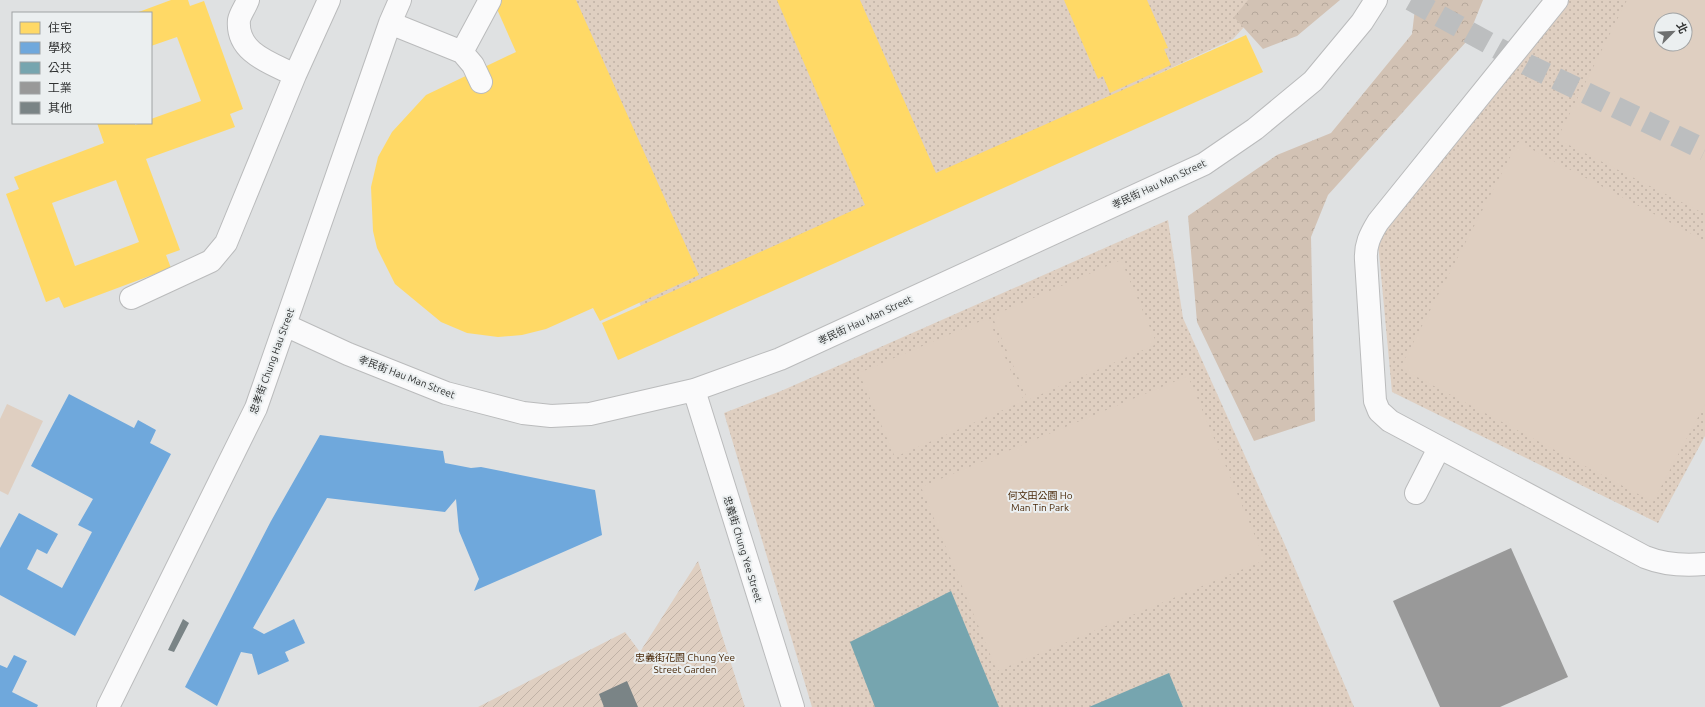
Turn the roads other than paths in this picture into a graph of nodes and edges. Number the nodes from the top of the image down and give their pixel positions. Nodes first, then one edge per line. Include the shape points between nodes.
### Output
1 (248, 0) edge
2 (329, 0) edge
3 (400, 0) edge
4 (490, 0) edge
5 (1376, 0) edge
6 (1557, 0) edge
7 (390, 23) junction
8 (462, 52) junction
9 (295, 75) junction
10 (481, 82) dead end
11 (131, 298) dead end
12 (285, 325) junction
13 (694, 390) junction
14 (1439, 448) junction
15 (1416, 493) dead end
16 (1705, 564) edge
17 (108, 707) edge
18 (793, 707) edge

1 - 9 street via 239,19 240,34 246,48
2 - 9 street
3 - 7 street, 忠孝街 Chung Hau Street
4 - 8 street
5 - 13 street, 孝民街 Hau Man Street via 1362,22 1313,81 1255,128 1204,164 780,359
6 - 14 street via 1369,236 1366,248 1375,401 1390,421
7 - 8 street
7 - 12 street, 忠孝街 Chung Hau Street
8 - 10 street via 473,65
9 - 11 street via 226,243 218,254 211,261
12 - 13 street, 孝民街 Hau Man Street via 348,354 446,393 523,413 551,416 590,414
12 - 17 street, 忠孝街 Chung Hau Street via 256,408
13 - 18 street, 忠義街 Chung Yee Street
14 - 15 street
14 - 16 street via 1661,564

